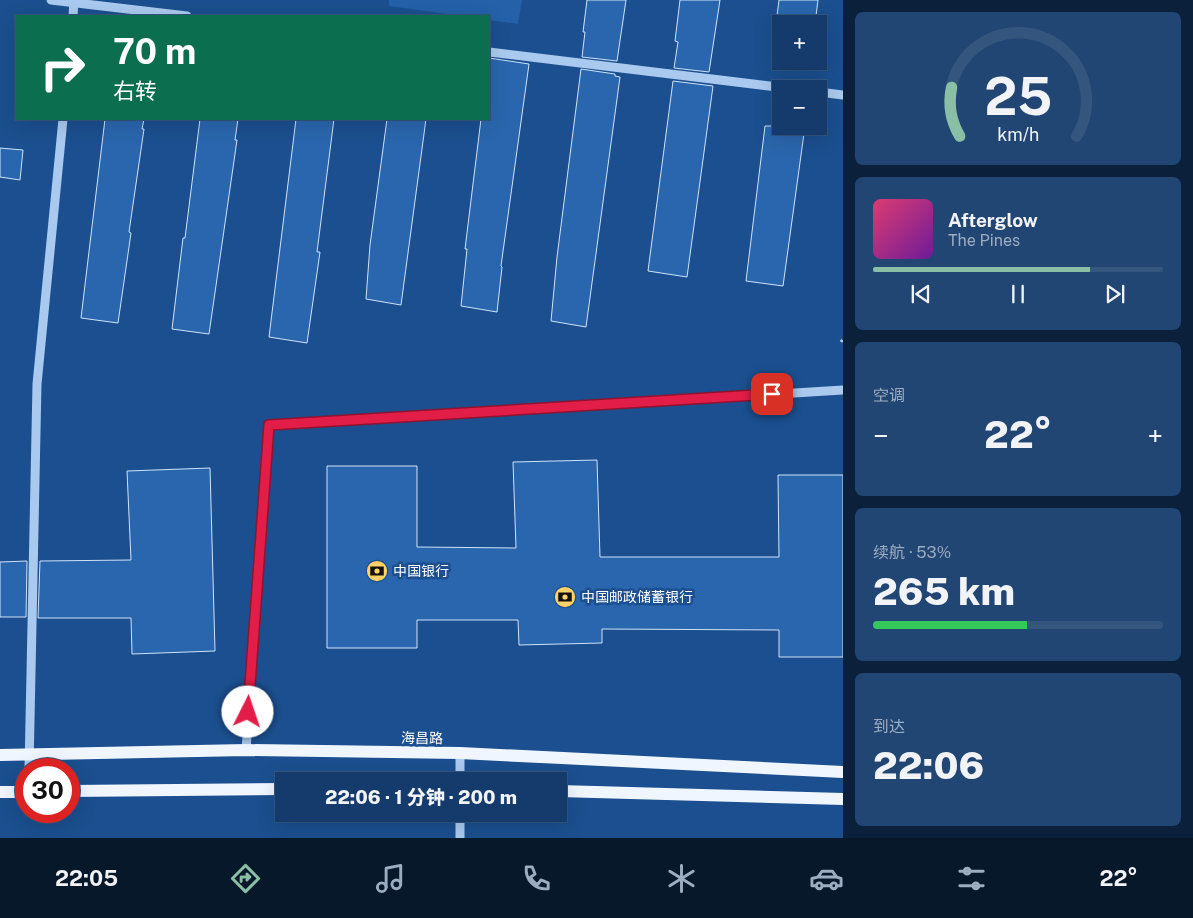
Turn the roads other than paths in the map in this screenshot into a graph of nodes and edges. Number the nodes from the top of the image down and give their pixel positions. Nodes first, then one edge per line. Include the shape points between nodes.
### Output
1 (51, 0) edge
2 (74, 1) edge
3 (73, 15) edge
4 (179, 15) edge
5 (490, 52) edge
6 (772, 86) edge
7 (827, 93) edge
8 (843, 94) edge
9 (63, 120) edge
10 (843, 390) edge
11 (246, 750) junction
12 (460, 753) junction
13 (29, 754) junction
14 (0, 755) edge
15 (29, 758) edge
16 (460, 772) edge
17 (843, 772) edge
18 (275, 789) edge
19 (80, 791) edge
20 (567, 791) edge
21 (0, 792) edge
22 (15, 792) edge
23 (843, 800) edge
24 (460, 822) edge
25 (460, 838) edge

1 - 2 street
2 - 3 street
2 - 4 street
5 - 6 street
7 - 8 street
9 - 13 street via 37,384
10 - 11 street via 269,425
11 - 12 main road, 海昌路
11 - 13 main road, 海昌路
12 - 16 street
12 - 17 main road, 海昌路
13 - 14 main road, 海昌路
13 - 15 street
18 - 19 main road
20 - 23 main road
21 - 22 main road
24 - 25 street

